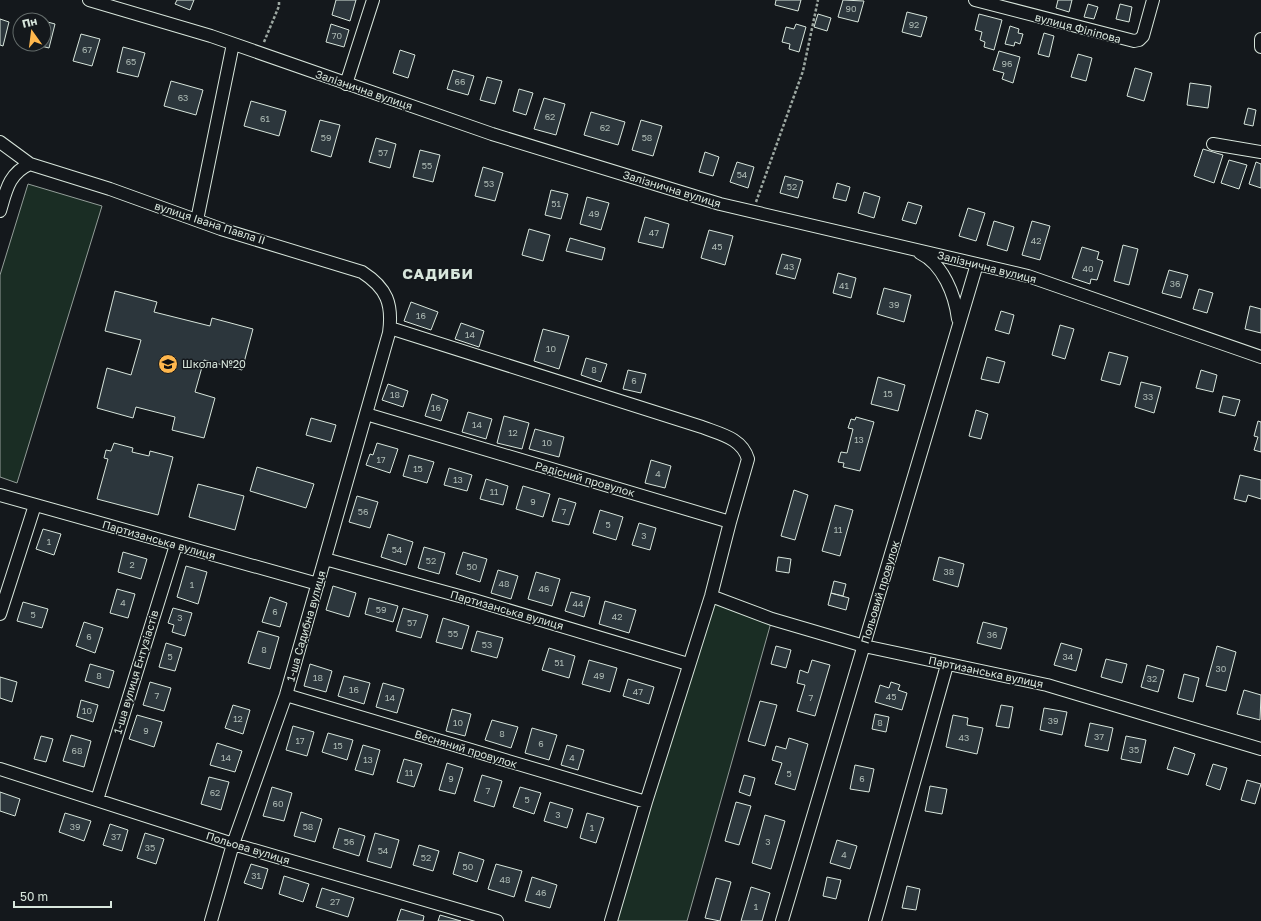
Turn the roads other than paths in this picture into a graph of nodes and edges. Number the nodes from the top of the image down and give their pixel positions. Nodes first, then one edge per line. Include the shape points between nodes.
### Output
1 (89, 0) edge
2 (373, 0) edge
3 (975, 0) edge
4 (1153, 0) edge
5 (1261, 39) edge
6 (233, 44) junction
7 (1261, 48) edge
8 (346, 84) junction
9 (0, 142) edge
10 (1213, 144) dead end
11 (1261, 152) edge
12 (30, 164) junction
13 (0, 211) edge
14 (196, 220) junction
15 (909, 247) junction
16 (977, 264) junction
17 (959, 324) junction
18 (390, 328) junction
19 (1261, 357) edge
20 (366, 414) junction
21 (0, 495) edge
22 (35, 505) junction
23 (730, 522) junction
24 (176, 545) junction
25 (325, 559) junction
26 (318, 584) junction
27 (711, 596) junction
28 (0, 614) edge
29 (864, 646) junction
30 (688, 664) junction
31 (947, 665) junction
32 (286, 695) junction
33 (1261, 749) edge
34 (0, 769) edge
35 (97, 800) junction
36 (646, 802) junction
37 (233, 844) junction
38 (211, 921) edge
39 (497, 921) edge
40 (611, 921) edge
41 (782, 921) edge
42 (875, 921) edge

1 - 6 street, Залізнична вулиця
2 - 8 street
3 - 4 street, вулиця Філіпова via 1134,42 1143,36
5 - 7 street
6 - 8 street, Залізнична вулиця
6 - 14 street
8 - 15 street, Залізнична вулиця via 492,134 720,204
9 - 12 street, вулиця Івана Павла II
10 - 11 street
12 - 13 street via 20,168 10,180
12 - 14 street, вулиця Івана Павла II
14 - 18 street, вулиця Івана Павла II via 362,272 374,280 387,300 391,314
15 - 16 street, Залізнична вулиця
15 - 17 street via 928,256 938,269 956,303
16 - 17 street, Польовий провулок
16 - 19 street, Залізнична вулиця via 1028,276
17 - 29 street, Польовий провулок
18 - 20 street, 1-ша Садибна вулиця
18 - 23 street via 702,427 737,441 746,451 748,459
20 - 23 street, Радісний провулок
20 - 25 street, 1-ша Садибна вулиця
21 - 22 street, Партизанська вулиця
22 - 24 street, Партизанська вулиця
22 - 28 street
23 - 27 street
24 - 26 street, Партизанська вулиця
24 - 35 street, 1-ша вулиця Ентузіастів
25 - 26 street, 1-ша Садибна вулиця
25 - 30 street, Партизанська вулиця via 474,600
26 - 32 street, 1-ша Садибна вулиця
27 - 29 street, Партизанська вулиця via 772,619
27 - 30 street
29 - 31 street, Партизанська вулиця
29 - 41 street, Польовий провулок
30 - 36 street
31 - 33 street, Партизанська вулиця via 1047,685
31 - 42 street
32 - 36 street, Весняний провулок
32 - 37 street, 1-ша Садибна вулиця
34 - 35 street, Польова вулиця
35 - 37 street, Польова вулиця
36 - 40 street
37 - 38 street, 1-ша Садибна вулиця
37 - 39 street, Польова вулиця

